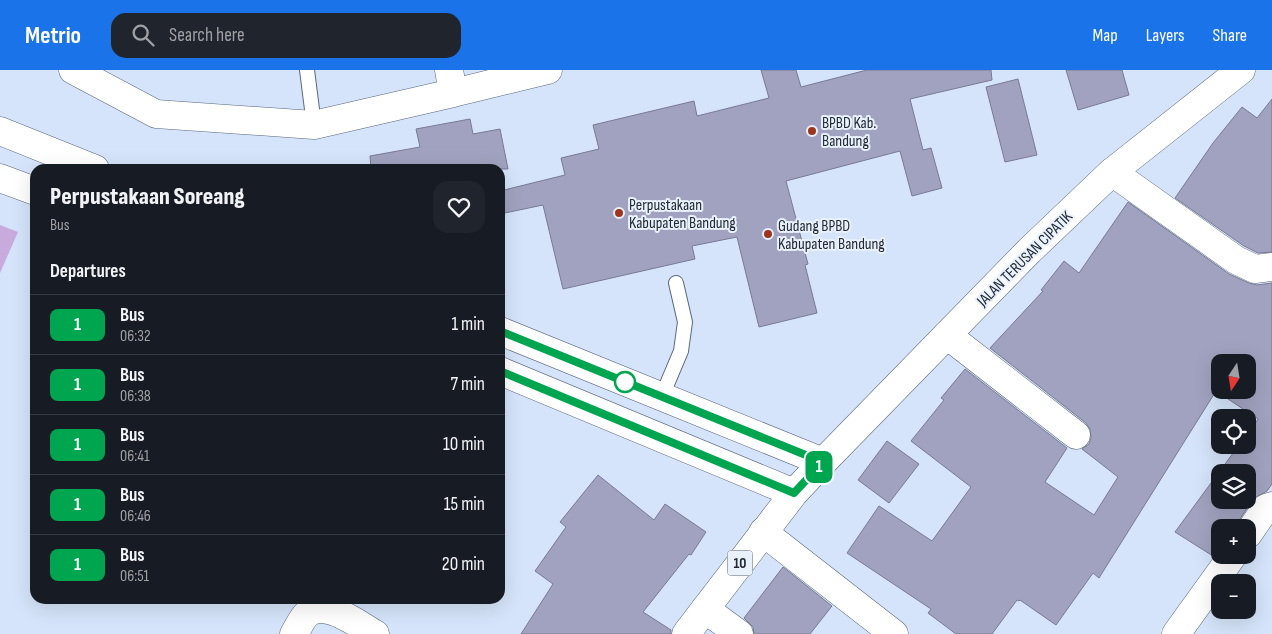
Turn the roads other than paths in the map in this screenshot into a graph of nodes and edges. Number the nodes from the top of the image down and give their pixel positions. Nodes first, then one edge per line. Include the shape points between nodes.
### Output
1 (73, 70) edge
2 (307, 70) edge
3 (548, 70) edge
4 (1241, 70) edge
5 (451, 82) edge
6 (314, 125) junction
7 (0, 131) edge
8 (82, 164) edge
9 (1112, 172) junction
10 (0, 178) edge
11 (30, 189) edge
12 (1272, 267) edge
13 (676, 282) dead end
14 (505, 333) edge
15 (946, 335) junction
16 (505, 374) edge
17 (662, 396) junction
18 (1076, 435) dead end
19 (823, 462) junction
20 (794, 493) junction
21 (1272, 506) edge
22 (1256, 522) edge
23 (763, 532) junction
24 (1227, 564) edge
25 (705, 609) junction
26 (294, 634) edge
27 (375, 634) edge
28 (686, 634) edge
29 (739, 634) edge
30 (894, 634) edge
31 (1176, 634) edge

1 - 6 main road via 156,114
2 - 6 lane
3 - 5 main road
4 - 9 main road, JALAN TERUSAN CIPATIK
5 - 6 main road
7 - 8 main road
9 - 12 main road via 1236,260 1255,269
9 - 15 main road, JALAN TERUSAN CIPATIK
10 - 11 main road
13 - 17 lane via 685,322 680,351
14 - 17 main road
15 - 18 main road
15 - 19 main road, JALAN TERUSAN CIPATIK
16 - 20 main road
17 - 19 main road
19 - 20 main road, 10
20 - 23 main road, 10
21 - 22 main road via 1266,508
23 - 25 main road, 10
23 - 30 main road
24 - 31 main road
25 - 28 main road, 10
25 - 29 main road
26 - 27 main road via 307,614 318,609 334,610

